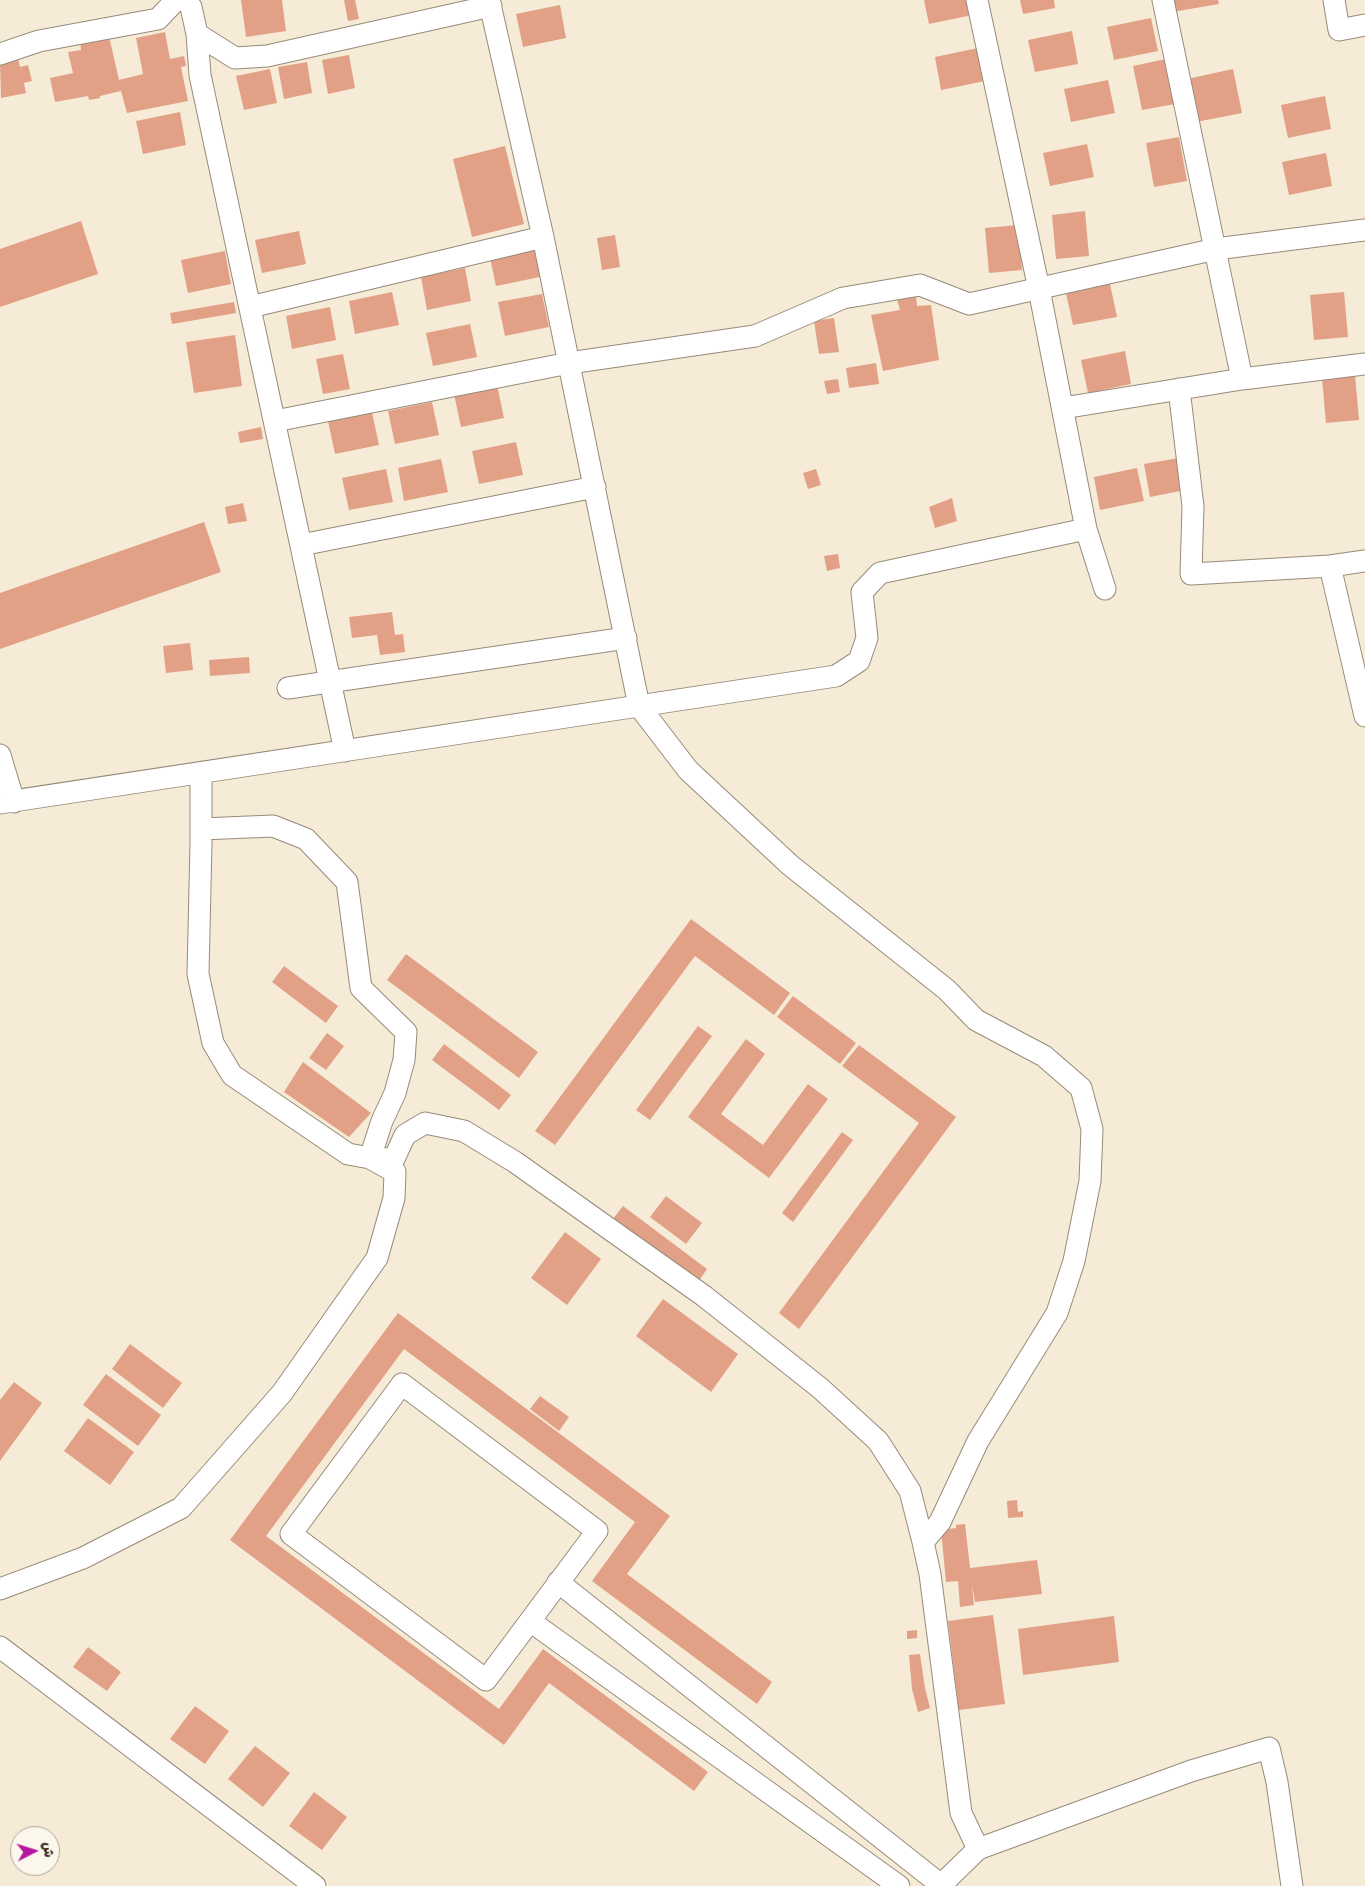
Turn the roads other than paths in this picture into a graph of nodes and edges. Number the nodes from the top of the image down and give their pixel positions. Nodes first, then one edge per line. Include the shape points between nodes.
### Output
1 (176, 0) edge
2 (186, 0) edge
3 (977, 0) edge
4 (1163, 0) edge
5 (1334, 0) edge
6 (490, 3) edge
7 (1365, 25) edge
8 (197, 34) junction
9 (0, 54) edge
10 (1365, 230) edge
11 (543, 237) junction
12 (1216, 250) junction
13 (1039, 289) junction
14 (250, 307) junction
15 (569, 363) junction
16 (1365, 364) edge
17 (1242, 379) junction
18 (1179, 389) junction
19 (1063, 408) junction
20 (275, 421) junction
21 (595, 487) junction
22 (1086, 529) junction
23 (301, 545) junction
24 (1365, 561) edge
25 (1330, 566) junction
26 (1104, 589) dead end
27 (626, 638) junction
28 (330, 681) junction
29 (288, 688) dead end
30 (639, 706) junction
31 (1365, 716) edge
32 (344, 751) junction
33 (0, 755) edge
34 (201, 773) junction
35 (7, 803) edge
36 (201, 829) junction
37 (370, 1158) junction
38 (923, 1542) junction
39 (558, 1582) junction
40 (0, 1589) edge
41 (530, 1621) junction
42 (0, 1647) edge
43 (978, 1849) junction
44 (315, 1886) edge
45 (899, 1886) edge
46 (940, 1886) edge
47 (1292, 1886) edge

1 - 9 street via 158,18 40,40
2 - 8 street via 191,7
3 - 13 street
4 - 12 street
5 - 7 street via 1339,30
6 - 8 street via 267,56 235,58
6 - 11 street
8 - 14 street via 200,75
10 - 12 street
11 - 14 street
11 - 15 street
12 - 13 street
12 - 17 street
13 - 15 street via 969,304 920,285 842,298 754,336
13 - 19 street
14 - 20 street
15 - 20 street
15 - 21 street
16 - 17 street
17 - 18 street
18 - 19 street
18 - 25 street via 1193,506 1191,574
19 - 22 street
20 - 23 street
21 - 23 street
21 - 27 street
22 - 26 street
22 - 30 street via 880,573 862,592 867,638 859,661 836,676
23 - 28 street
24 - 25 street
25 - 31 street
27 - 28 street
27 - 30 street
28 - 29 street
28 - 32 street
30 - 32 street
30 - 38 street via 688,770 790,865 947,990 976,1020 1044,1056 1081,1088 1092,1129 1090,1181 1074,1261 1057,1313 978,1440 940,1522
32 - 34 street
33 - 35 street
34 - 35 street
34 - 36 street
36 - 37 street via 198,974 213,1043 232,1075 348,1154
36 - 37 street via 273,826 306,839 347,882 361,988 406,1032 404,1060 395,1093
37 - 38 street via 394,1159 405,1135 425,1123 464,1130 516,1162 704,1296 820,1388 878,1441 910,1492
37 - 40 street via 395,1172 394,1198 377,1258 282,1393 181,1508 83,1558
38 - 43 street via 961,1813
39 - 41 street
39 - 41 street via 597,1530 402,1384 291,1534 486,1680
39 - 46 street
41 - 45 street
42 - 44 street
43 - 46 street
43 - 47 street via 1191,1771 1269,1748

